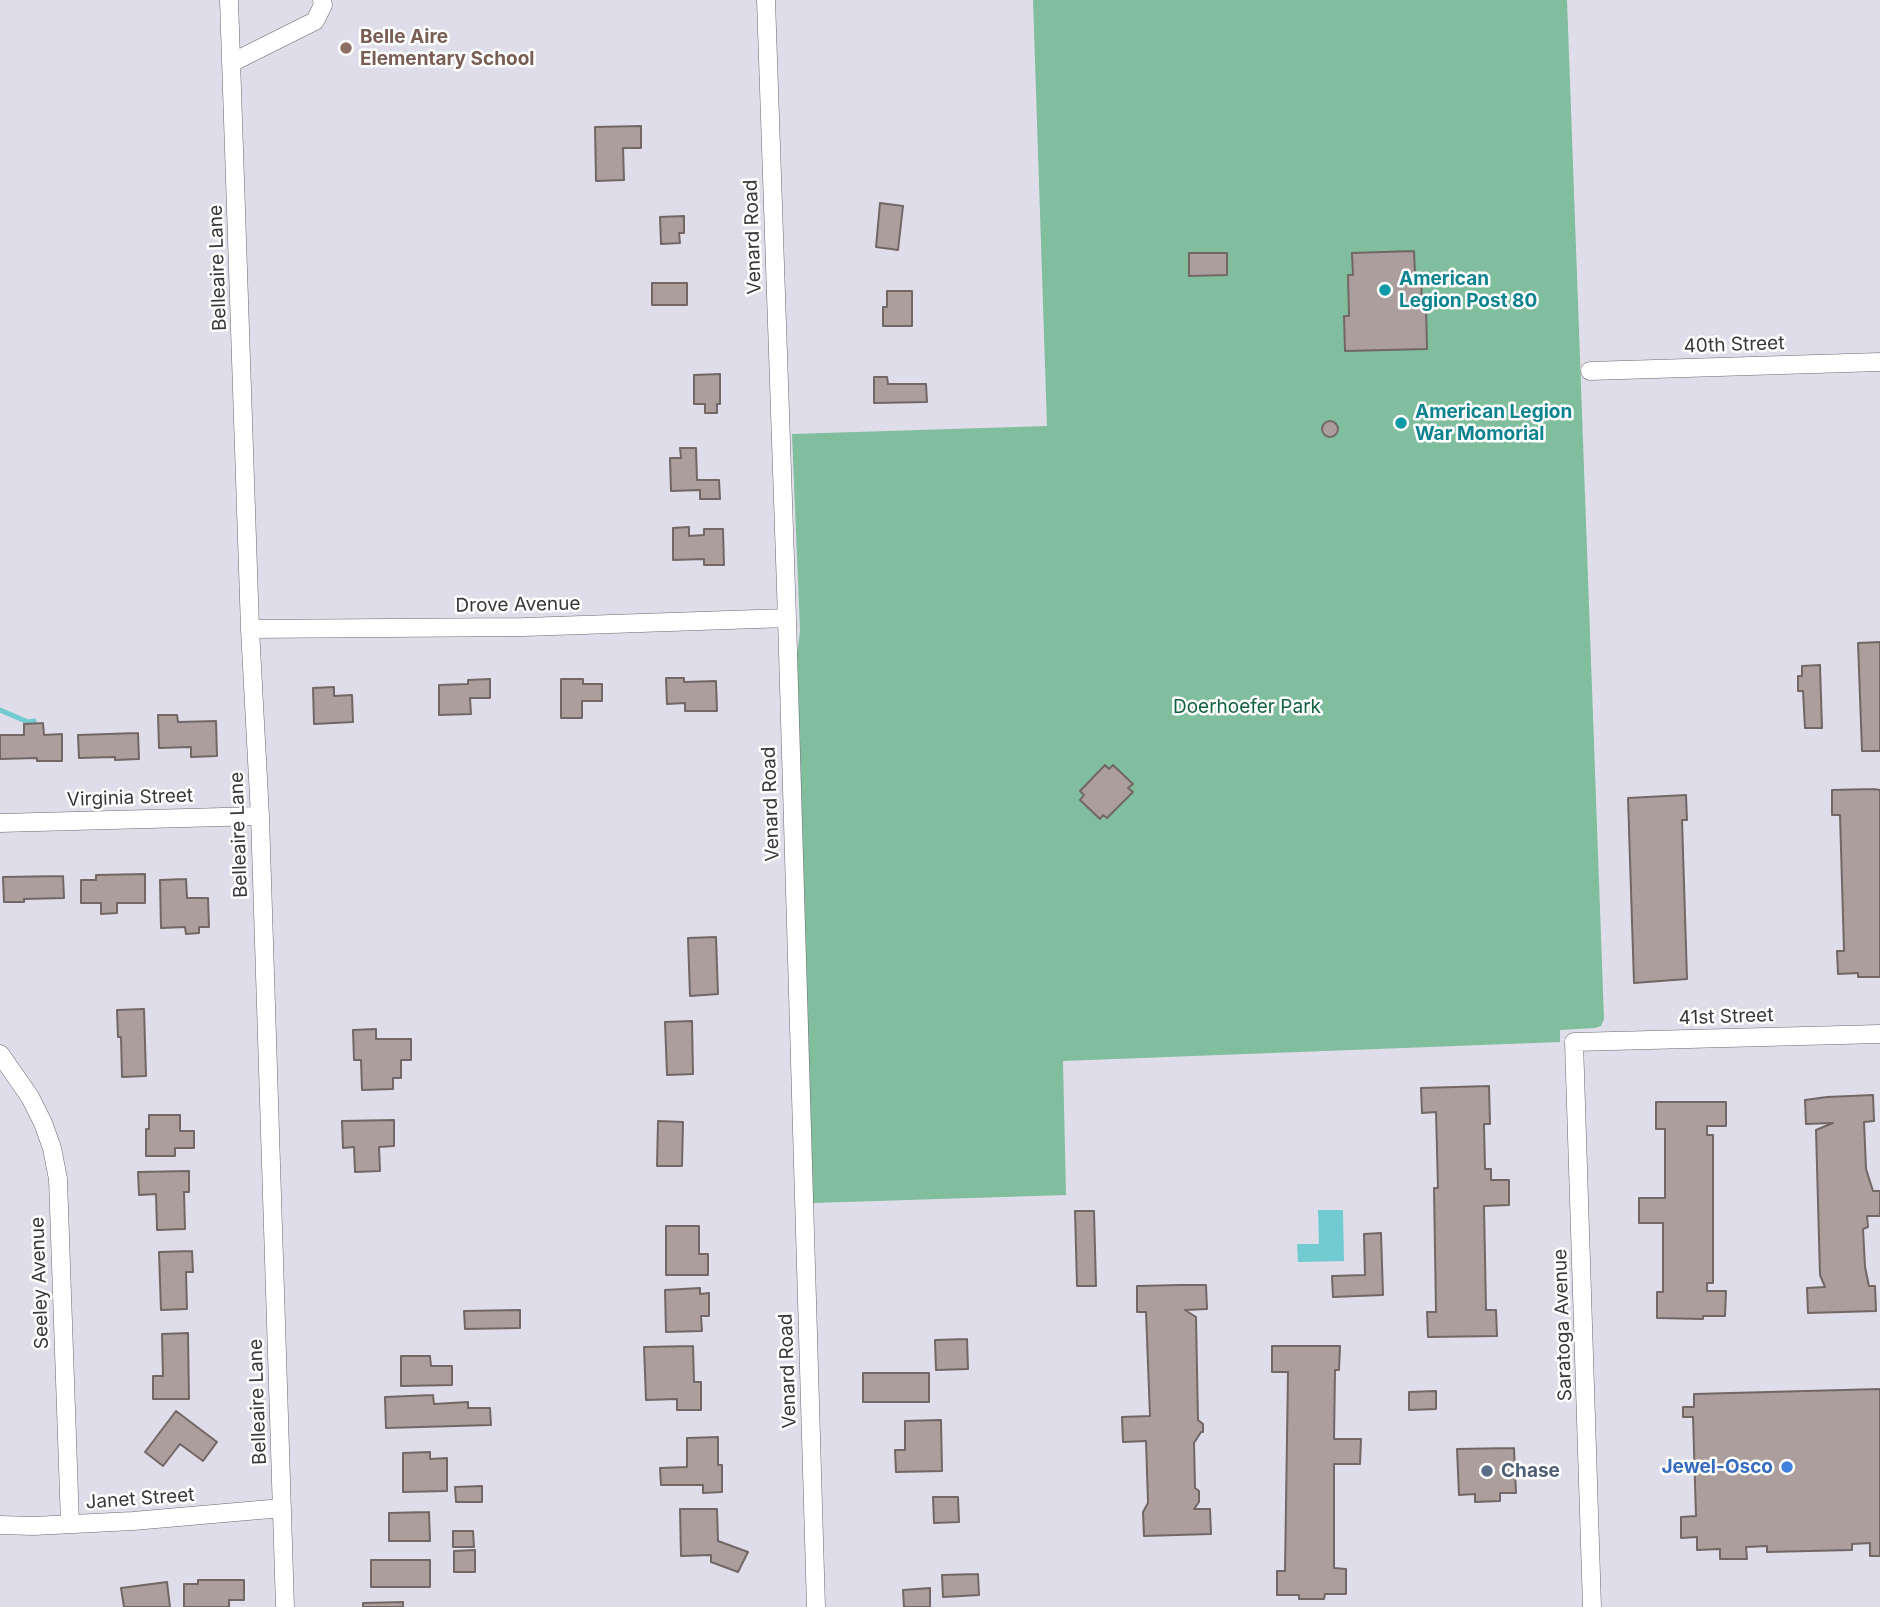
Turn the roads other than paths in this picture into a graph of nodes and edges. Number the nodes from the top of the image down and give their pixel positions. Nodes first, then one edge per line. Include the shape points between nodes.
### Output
1 (229, 0) edge
2 (322, 0) edge
3 (766, 0) edge
4 (233, 62) junction
5 (1880, 362) edge
6 (1590, 371) dead end
7 (787, 618) junction
8 (250, 629) junction
9 (260, 816) junction
10 (0, 823) edge
11 (1880, 1034) edge
12 (1574, 1042) joint
13 (0, 1054) edge
14 (282, 1508) junction
15 (70, 1524) junction
16 (0, 1525) edge
17 (285, 1607) edge
18 (816, 1607) edge
19 (1592, 1607) edge

1 - 4 street, Belleaire Lane
2 - 4 street via 315,21
3 - 7 street, Venard Road
4 - 8 street, Belleaire Lane
5 - 6 street, 40th Street
7 - 8 street, Drove Avenue via 524,627
7 - 18 street, Venard Road
8 - 9 street, Belleaire Lane
9 - 10 street, Virginia Street
9 - 14 street, Belleaire Lane
11 - 12 street, 41st Street
12 - 19 street, Saratoga Avenue
13 - 15 street, Seeley Avenue via 43,1123 58,1179
14 - 15 street, Janet Street
14 - 17 street, Belleaire Lane
15 - 16 street, Janet Street

